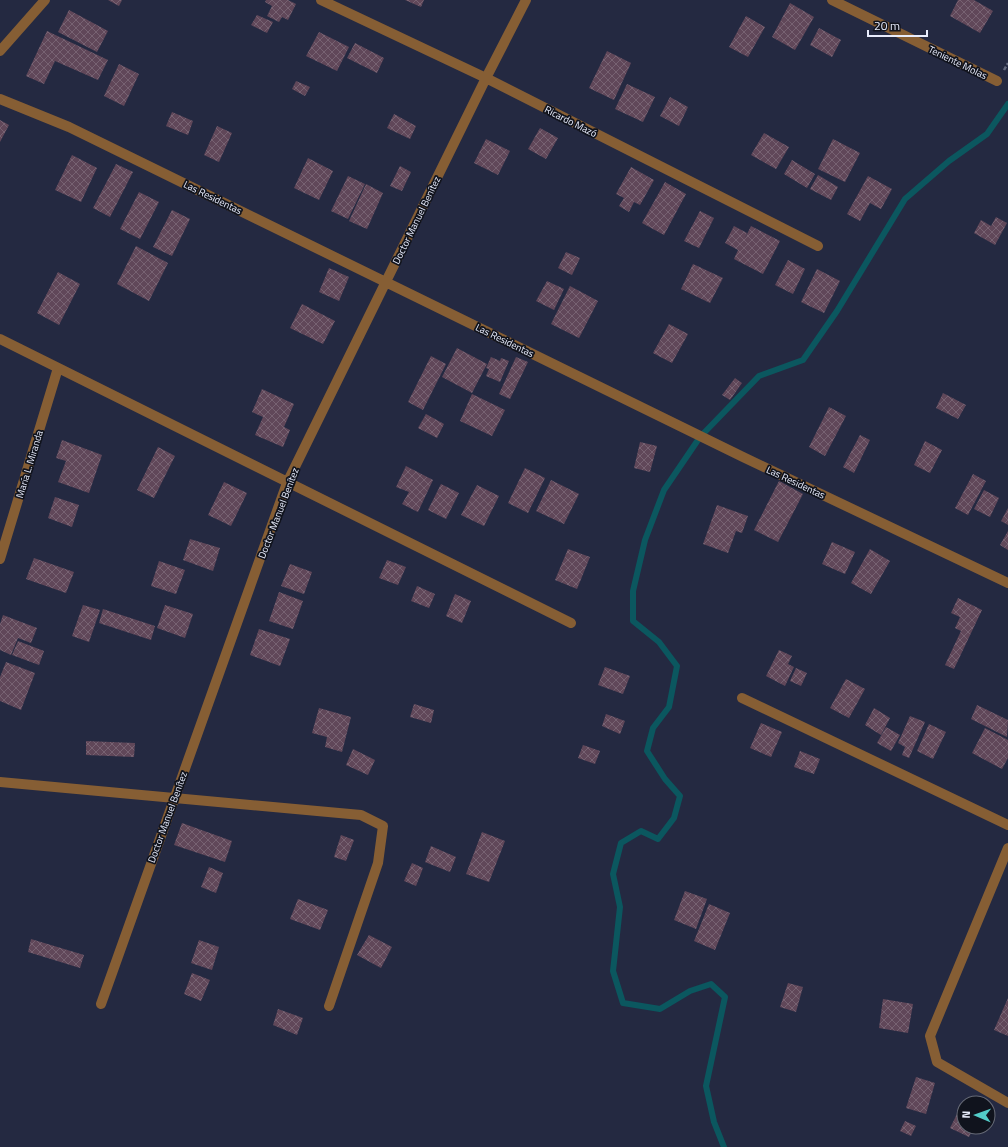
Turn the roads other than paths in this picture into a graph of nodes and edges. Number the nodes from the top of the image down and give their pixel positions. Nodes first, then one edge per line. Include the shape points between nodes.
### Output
1 (46, 0) edge
2 (321, 0) edge
3 (526, 0) edge
4 (832, 0) edge
5 (0, 52) edge
6 (486, 78) junction
7 (997, 81) dead end
8 (0, 99) edge
9 (818, 246) dead end
10 (386, 282) junction
11 (0, 339) edge
12 (58, 368) junction
13 (287, 483) junction
14 (0, 559) edge
15 (1008, 583) edge
16 (571, 623) dead end
17 (742, 698) dead end
18 (0, 782) edge
19 (1008, 825) edge
20 (1008, 848) edge
21 (101, 1004) dead end
22 (329, 1006) dead end
23 (1008, 1103) edge

1 - 5 street
2 - 6 street, Ricardo Mazó
3 - 6 street, Doctor Manuel Benítez
4 - 7 street, Teniente Molas
6 - 9 street, Ricardo Mazó
6 - 10 street, Doctor Manuel Benítez
8 - 10 street, Las Residentas via 69,127
10 - 13 street, Doctor Manuel Benítez
10 - 15 street, Las Residentas via 743,457
11 - 12 street
12 - 13 street
12 - 14 street, María L. Miranda
13 - 16 street
13 - 21 street, Doctor Manuel Benítez
17 - 19 street
18 - 22 street via 361,815 383,826 378,863
20 - 23 street via 930,1036 937,1062

